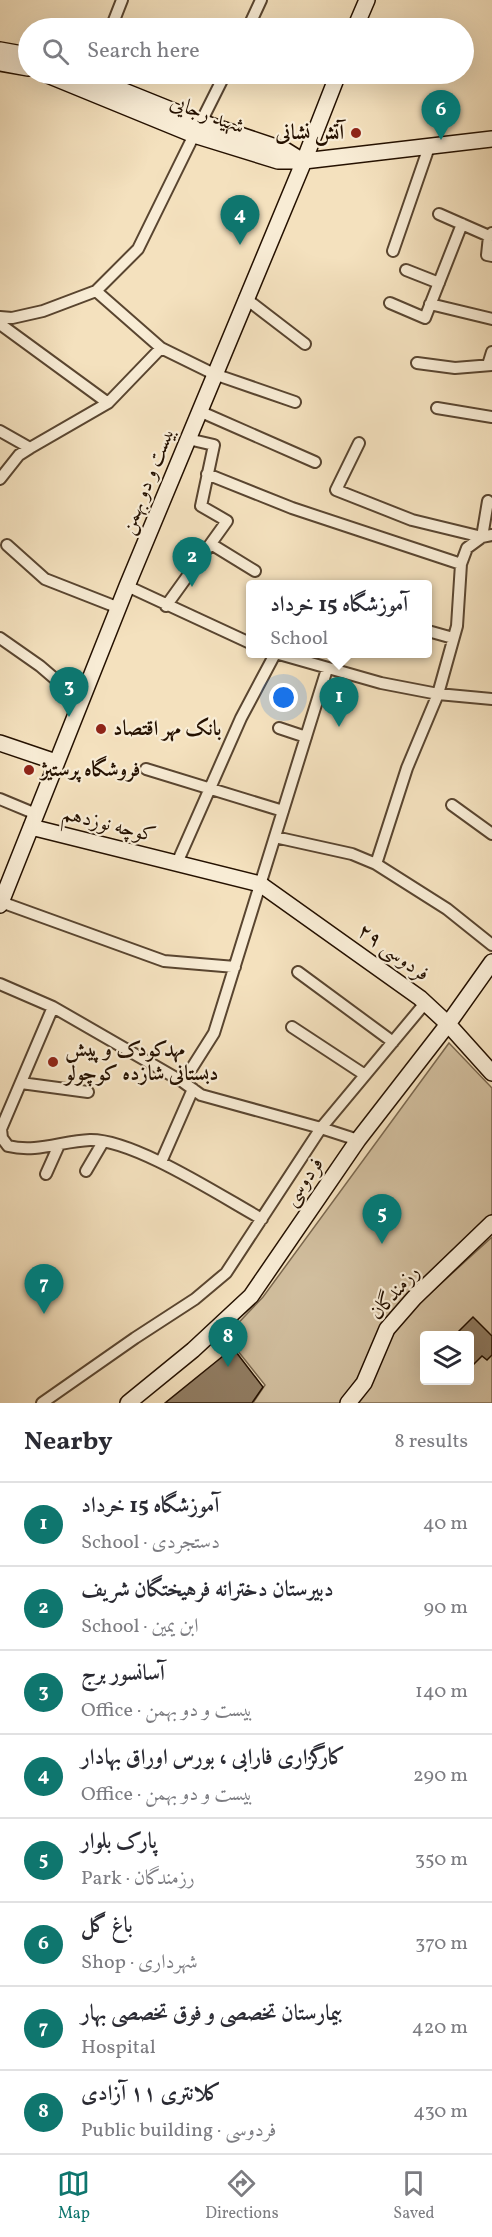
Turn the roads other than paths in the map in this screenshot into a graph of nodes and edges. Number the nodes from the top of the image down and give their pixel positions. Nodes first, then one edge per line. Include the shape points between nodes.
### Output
1 (122, 0) edge
2 (261, 0) edge
3 (366, 0) edge
4 (115, 18) edge
5 (253, 18) edge
6 (359, 18) edge
7 (0, 50) edge
8 (18, 53) edge
9 (0, 63) edge
10 (18, 66) edge
11 (73, 84) edge
12 (107, 84) edge
13 (220, 84) edge
14 (334, 84) edge
15 (198, 129) junction
16 (492, 140) edge
17 (429, 147) junction
18 (304, 161) junction
19 (439, 214) dead end
20 (462, 224) junction
21 (490, 235) edge
22 (393, 251) dead end
23 (492, 256) edge
24 (406, 270) dead end
25 (439, 283) junction
26 (96, 291) junction
27 (245, 298) junction
28 (390, 303) dead end
29 (430, 304) junction
30 (0, 317) edge
31 (492, 319) edge
32 (0, 324) edge
33 (305, 344) dead end
34 (161, 348) junction
35 (492, 352) edge
36 (417, 363) dead end
37 (490, 365) edge
38 (214, 374) junction
39 (295, 402) dead end
40 (108, 403) junction
41 (437, 408) dead end
42 (199, 411) junction
43 (492, 417) edge
44 (0, 431) edge
45 (188, 439) junction
46 (359, 443) dead end
47 (30, 448) junction
48 (315, 462) dead end
49 (207, 474) junction
50 (0, 479) edge
51 (488, 501) dead end
52 (487, 536) edge
53 (210, 544) junction
54 (7, 545) dead end
55 (461, 564) junction
56 (255, 571) dead end
57 (127, 586) junction
58 (166, 606) junction
59 (119, 608) junction
60 (432, 632) edge
61 (0, 638) edge
62 (453, 638) junction
63 (246, 641) edge
64 (275, 658) edge
65 (290, 658) edge
66 (327, 669) junction
67 (438, 694) junction
68 (492, 699) edge
69 (82, 702) junction
70 (279, 728) dead end
71 (306, 737) junction
72 (0, 743) edge
73 (56, 762) junction
74 (146, 769) dead end
75 (210, 788) junction
76 (0, 799) edge
77 (452, 805) dead end
78 (283, 811) junction
79 (34, 821) junction
80 (491, 832) edge
81 (275, 837) junction
82 (177, 863) junction
83 (376, 864) junction
84 (6, 872) edge
85 (260, 884) junction
86 (1, 903) edge
87 (492, 945) edge
88 (492, 962) edge
89 (235, 967) junction
90 (298, 972) dead end
91 (0, 984) edge
92 (426, 1002) junction
93 (53, 1007) junction
94 (448, 1024) junction
95 (292, 1027) dead end
96 (393, 1042) junction
97 (492, 1073) edge
98 (365, 1075) junction
99 (183, 1082) junction
100 (21, 1083) junction
101 (193, 1089) junction
102 (88, 1092) dead end
103 (321, 1128) junction
104 (1, 1129) edge
105 (358, 1140) junction
106 (103, 1142) junction
107 (58, 1145) junction
108 (161, 1162) junction
109 (86, 1171) dead end
110 (46, 1174) dead end
111 (262, 1219) junction
112 (492, 1223) edge
113 (42, 1403) edge
114 (128, 1403) edge
115 (348, 1403) edge

1 - 4 street
2 - 5 street
3 - 6 main road
7 - 8 main road
9 - 10 main road
11 - 15 main road, شهید رجایی
12 - 15 main road, شهید رجایی
13 - 15 street
14 - 18 main road, بیست و دو بهمن
15 - 18 main road, شهید رجایی via 285,150
15 - 26 street via 138,249
16 - 17 main road
17 - 18 main road
17 - 22 street
18 - 27 main road, بیست و دو بهمن
19 - 20 street
20 - 21 street
20 - 25 street
21 - 23 street via 487,255
24 - 25 street
25 - 29 street
26 - 30 street via 43,311
26 - 34 street
27 - 33 street
27 - 38 main road, بیست و دو بهمن
28 - 29 street via 425,318
29 - 31 street
32 - 40 street
34 - 38 street
34 - 40 street
35 - 37 street
36 - 37 street via 455,368
38 - 39 street
38 - 42 main road, بیست و دو بهمن
40 - 47 street
41 - 43 street
42 - 45 main road, بیست و دو بهمن
42 - 48 street
44 - 47 street
45 - 49 street via 214,445
45 - 57 main road, بیست و دو بهمن
46 - 52 street via 336,490 412,520
47 - 50 street via 19,455
49 - 53 street via 201,506 226,521
49 - 55 street via 292,508
51 - 52 street
52 - 55 street via 467,548
53 - 56 street
53 - 58 street
54 - 59 street via 45,579
55 - 62 street
57 - 58 street
57 - 59 main road, بیست و دو بهمن
58 - 63 street
59 - 69 main road, بیست و دو بهمن
60 - 62 street
61 - 69 street
62 - 67 street
64 - 75 street via 241,718
65 - 66 street
66 - 67 street
66 - 71 street
67 - 68 street
67 - 83 street via 406,768
69 - 73 main road, بیست و دو بهمن
70 - 71 street
71 - 78 street
72 - 73 main road
73 - 79 main road, بیست و دو بهمن
74 - 75 street
75 - 78 street
75 - 82 street
76 - 79 street
77 - 80 street
78 - 81 street
79 - 82 main road, کوچه نوزدهم
79 - 84 main road, بیست و دو بهمن
81 - 83 street via 352,854
81 - 85 street
82 - 85 main road, کوچه نوزدهم
83 - 87 street via 447,909
84 - 86 main road, بیست و دو بهمن
85 - 89 street
85 - 92 main road, فردوسی ۲۹
86 - 89 street via 164,961
88 - 94 main road, فردوسی
89 - 99 street via 214,1033
90 - 96 street
91 - 93 street
92 - 94 main road, فردوسی ۲۹
92 - 96 street
93 - 99 street
93 - 100 street
94 - 97 main road, فردوسی ۲۹
94 - 105 main road, فردوسی
95 - 98 street
96 - 98 street
98 - 103 street
99 - 101 street
100 - 102 street
100 - 104 street
101 - 103 street via 201,1095
101 - 108 street
103 - 105 street
103 - 111 street
104 - 107 street via 8,1146 32,1150
105 - 114 main road, فردوسی via 251,1296 194,1350
106 - 107 street
106 - 108 street
106 - 109 street
107 - 110 street
108 - 111 street
111 - 113 street via 226,1273 195,1299
112 - 115 main road, رزمندگان via 387,1329 364,1383

